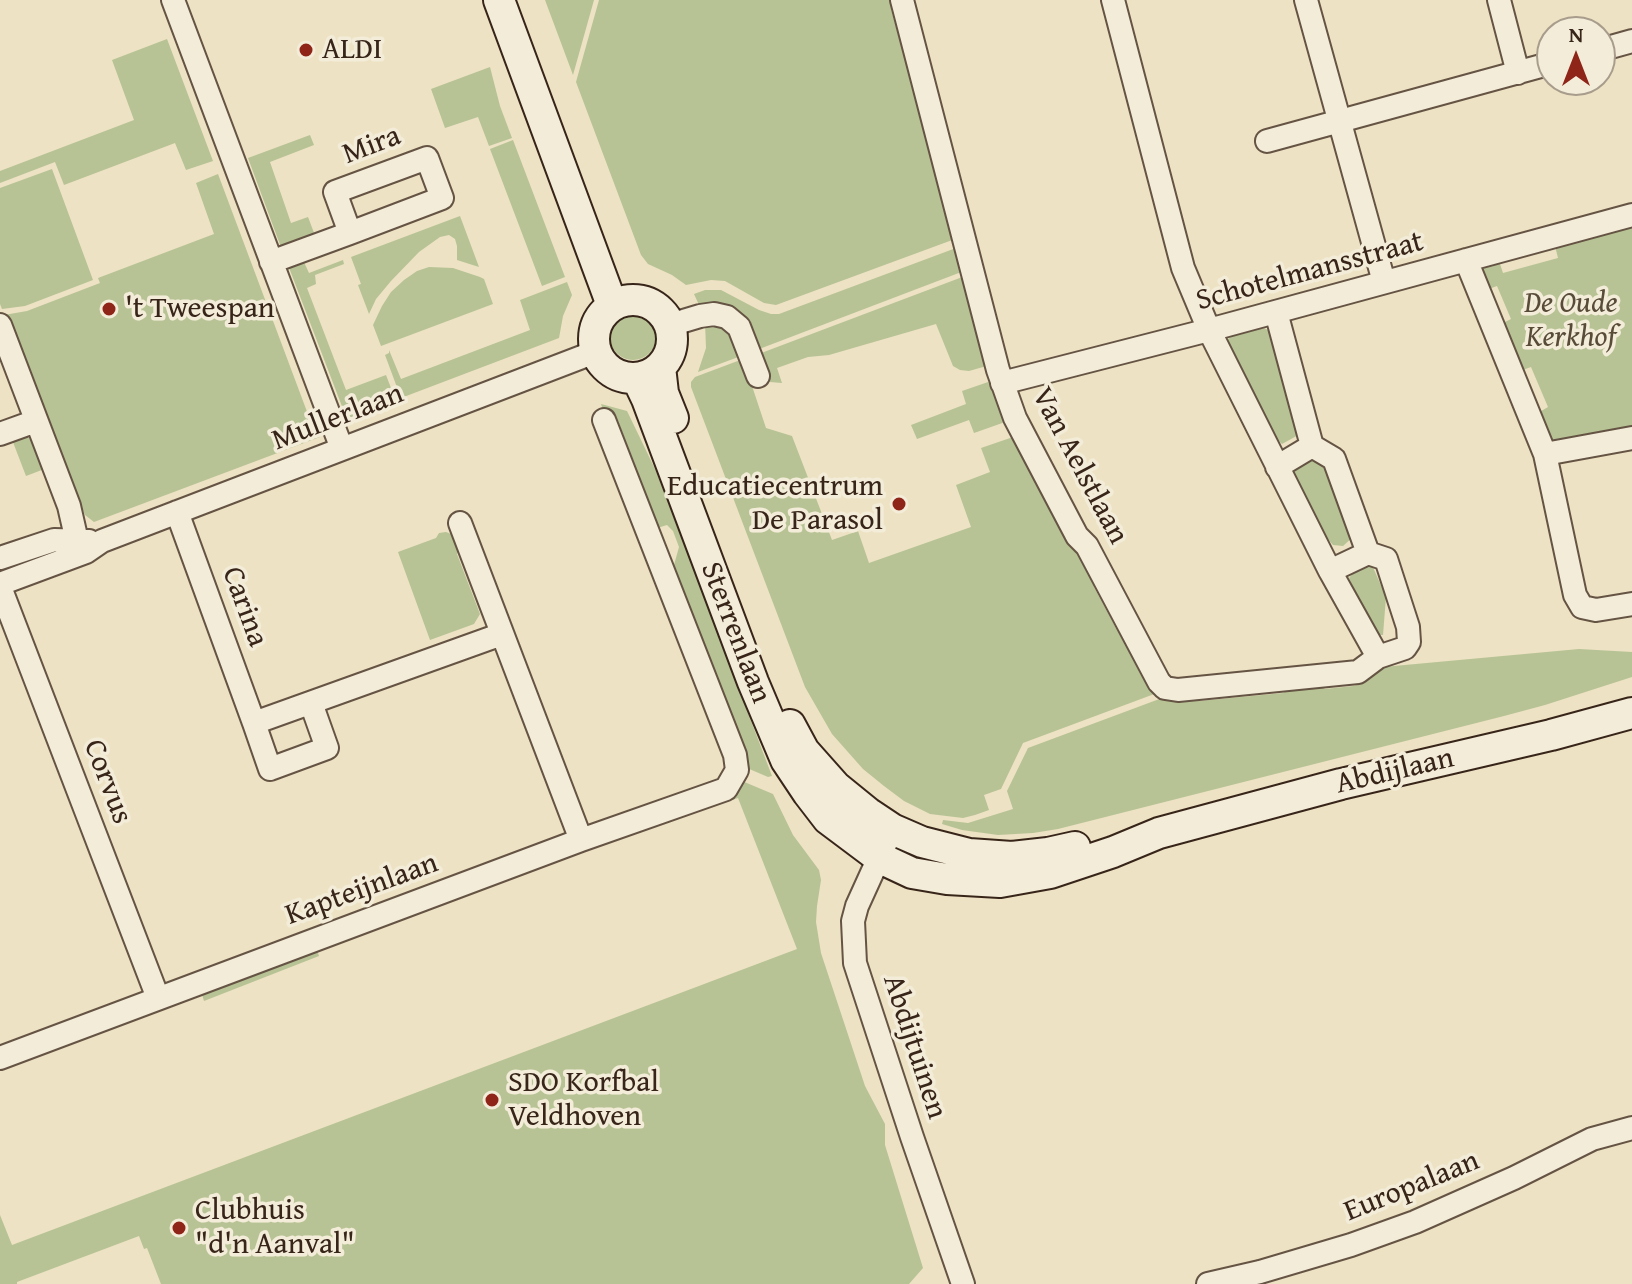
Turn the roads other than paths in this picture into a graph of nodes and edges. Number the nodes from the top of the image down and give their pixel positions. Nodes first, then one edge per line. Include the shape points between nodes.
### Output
1 (173, 0) edge
2 (499, 0) edge
3 (514, 0) edge
4 (902, 0) edge
5 (1113, 0) edge
6 (1306, 0) edge
7 (1499, 0) edge
8 (1536, 68) edge
9 (1518, 73) junction
10 (1340, 121) junction
11 (1267, 141) dead end
12 (1632, 215) edge
13 (350, 233) junction
14 (1466, 260) junction
15 (271, 262) junction
16 (1384, 282) junction
17 (620, 302) junction
18 (1276, 312) junction
19 (0, 325) edge
20 (670, 325) junction
21 (1209, 330) junction
22 (595, 352) junction
23 (648, 373) junction
24 (758, 376) dead end
25 (1002, 383) junction
26 (604, 420) dead end
27 (36, 421) junction
28 (0, 434) edge
29 (1632, 438) edge
30 (1312, 446) junction
31 (342, 449) junction
32 (1545, 454) junction
33 (1277, 467) junction
34 (177, 512) junction
35 (460, 523) dead end
36 (77, 541) junction
37 (102, 541) junction
38 (1368, 553) junction
39 (0, 558) edge
40 (1330, 571) junction
41 (0, 585) edge
42 (1632, 604) edge
43 (502, 634) junction
44 (1378, 657) junction
45 (311, 703) junction
46 (1632, 713) edge
47 (254, 723) junction
48 (737, 770) joint
49 (892, 829) junction
50 (1159, 833) junction
51 (581, 840) junction
52 (880, 858) junction
53 (158, 998) junction
54 (0, 1058) edge
55 (1632, 1128) edge
56 (1261, 1278) edge
57 (963, 1284) edge
58 (1208, 1284) edge

1 - 15 street
2 - 17 street
3 - 17 street
4 - 25 street, Van Aelstlaan
5 - 21 street via 1183,268
6 - 10 street
7 - 9 street
8 - 9 street
9 - 10 street
10 - 11 street
10 - 16 street
12 - 14 street, Schotelmansstraat
13 - 13 street, Mira via 442,198 427,158 335,192
13 - 15 street, Mira
14 - 16 street, Schotelmansstraat
14 - 32 street
15 - 31 street
16 - 18 street, Schotelmansstraat
17 - 20 street via 653,305
17 - 22 street via 605,310 595,325
18 - 21 street, Schotelmansstraat
18 - 30 street
19 - 27 street
20 - 23 street via 670,352
20 - 24 street via 714,314 727,317 739,327
21 - 25 street, Schotelmansstraat
21 - 33 street
22 - 23 street via 602,364 624,377
22 - 31 street, Mullerlaan
23 - 49 street, Sterrenlaan via 663,393 761,660 797,738 836,787
23 - 52 street, Sterrenlaan via 647,399 786,760 828,819
25 - 44 street, Van Aelstlaan via 1077,536 1165,688 1358,672
26 - 48 street, Sterrenlaan
27 - 28 street
27 - 36 street
29 - 32 street
30 - 33 street
30 - 38 street via 1334,459
31 - 34 street, Mullerlaan
32 - 42 street via 1575,595 1582,607 1596,610
33 - 40 street
34 - 37 street, Mullerlaan
34 - 47 street, Carina
35 - 43 street
36 - 37 street, Mullerlaan
36 - 39 street, Mullerlaan via 54,540
37 - 41 street, Mullerlaan
38 - 40 street
38 - 44 street via 1386,559 1408,627 1405,648
40 - 44 street
41 - 53 street, Corvus
43 - 45 street
43 - 51 street
45 - 47 street
45 - 47 street, Carina via 327,748 270,769
46 - 50 street, Abdijlaan
48 - 51 street, Kapteijnlaan via 726,789
49 - 50 street, Abdijlaan via 969,854 1012,857
49 - 52 street, Abdijtuinen
50 - 52 street, Abdijlaan via 1050,873 1000,882 912,873
51 - 53 street, Kapteijnlaan
52 - 57 street, Abdijtuinen via 853,921 855,963
53 - 54 street, Kapteijnlaan
55 - 56 street, Europalaan via 1592,1139 1415,1222
56 - 58 street, Europalaan

